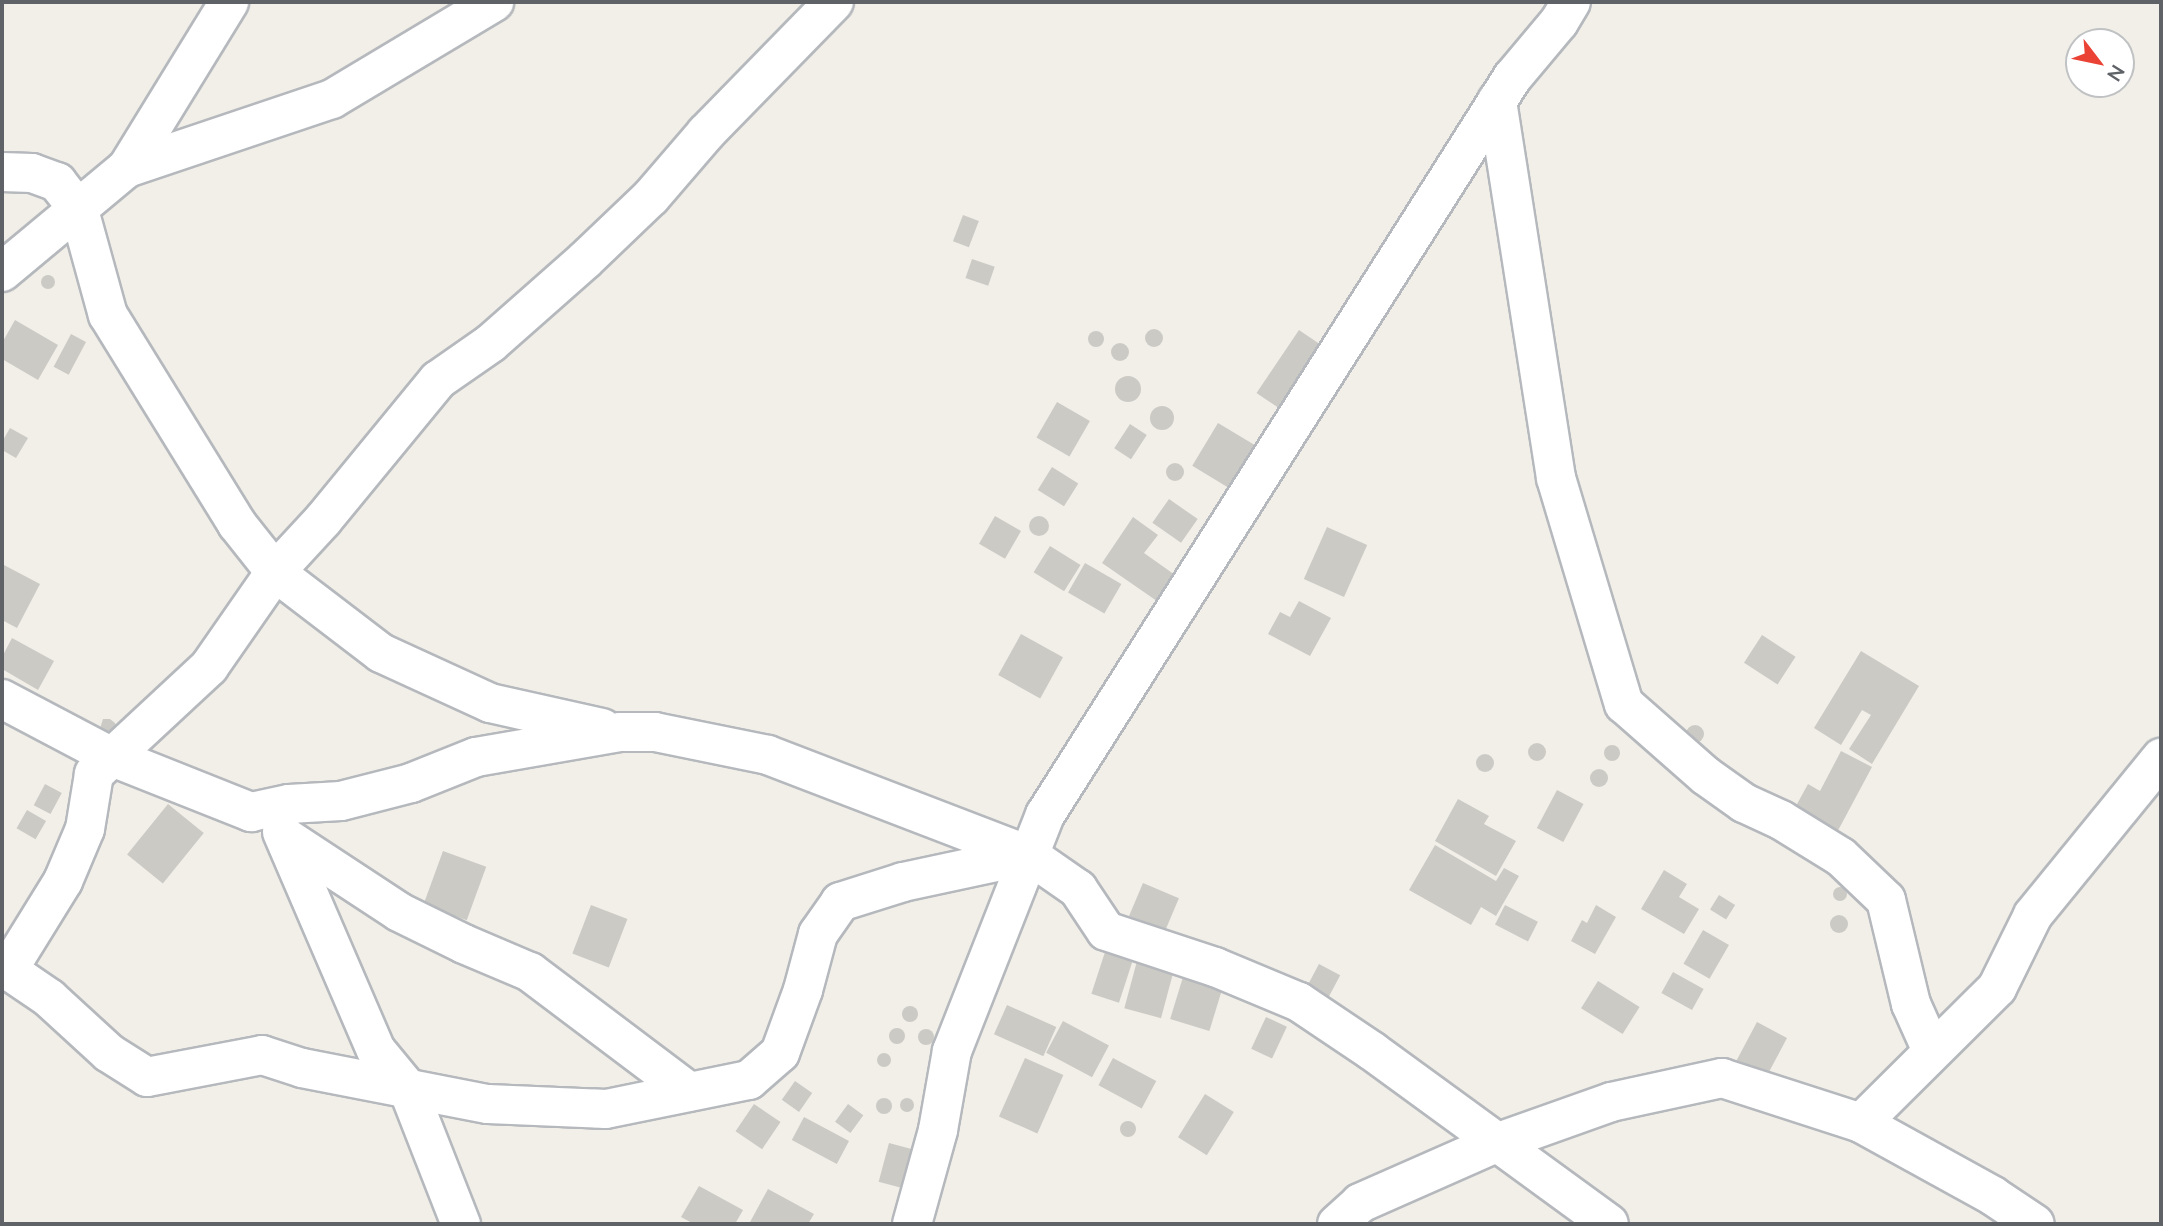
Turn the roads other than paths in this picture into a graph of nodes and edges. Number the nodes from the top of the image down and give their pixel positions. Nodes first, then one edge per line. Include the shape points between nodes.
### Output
1 (229, 2) edge
2 (494, 2) edge
3 (834, 2) edge
4 (1571, 2) edge
5 (1497, 101) junction
6 (127, 167) junction
7 (2, 172) edge
8 (79, 210) junction
9 (2, 272) edge
10 (275, 572) junction
11 (2, 699) edge
12 (620, 732) junction
13 (110, 756) junction
14 (2161, 758) edge
15 (275, 824) junction
16 (1029, 855) junction
17 (3, 973) edge
18 (1932, 1051) junction
19 (408, 1089) junction
20 (689, 1092) junction
21 (1861, 1124) junction
22 (1496, 1143) junction
23 (461, 1224) edge
24 (912, 1224) edge
25 (1337, 1224) edge
26 (1609, 1224) edge
27 (2035, 1224) edge

1 - 6 street
2 - 6 street via 332,99
3 - 10 street via 706,133 651,197 585,260 491,343 438,380
4 - 5 street
5 - 16 street via 1045,814
5 - 18 street via 1556,478 1624,704 1706,776 1744,803 1841,857 1886,900 1911,1004
6 - 8 street
7 - 8 street via 32,173 57,182
8 - 9 street
8 - 10 street via 108,315 237,524
10 - 12 street via 381,653 490,703
10 - 13 street via 209,667
11 - 13 street
12 - 15 street via 476,757 411,783 341,801 289,804
12 - 16 street via 655,732 768,755
13 - 15 street
13 - 17 street via 94,774 85,829 63,881
14 - 18 street via 2033,915 1997,988
15 - 19 street via 376,1050
15 - 20 street via 399,912 530,972
16 - 20 street via 903,881 839,902 818,934 780,1053 749,1080
16 - 22 street via 1077,889 1105,931 1215,967 1299,1002
16 - 24 street via 952,1051 938,1130
17 - 19 street via 49,998 109,1054 146,1077 262,1055 302,1068
18 - 21 street
19 - 20 street via 488,1104 606,1110
19 - 23 street
21 - 22 street via 1722,1078 1611,1102
21 - 27 street
22 - 25 street via 1360,1203
22 - 26 street

